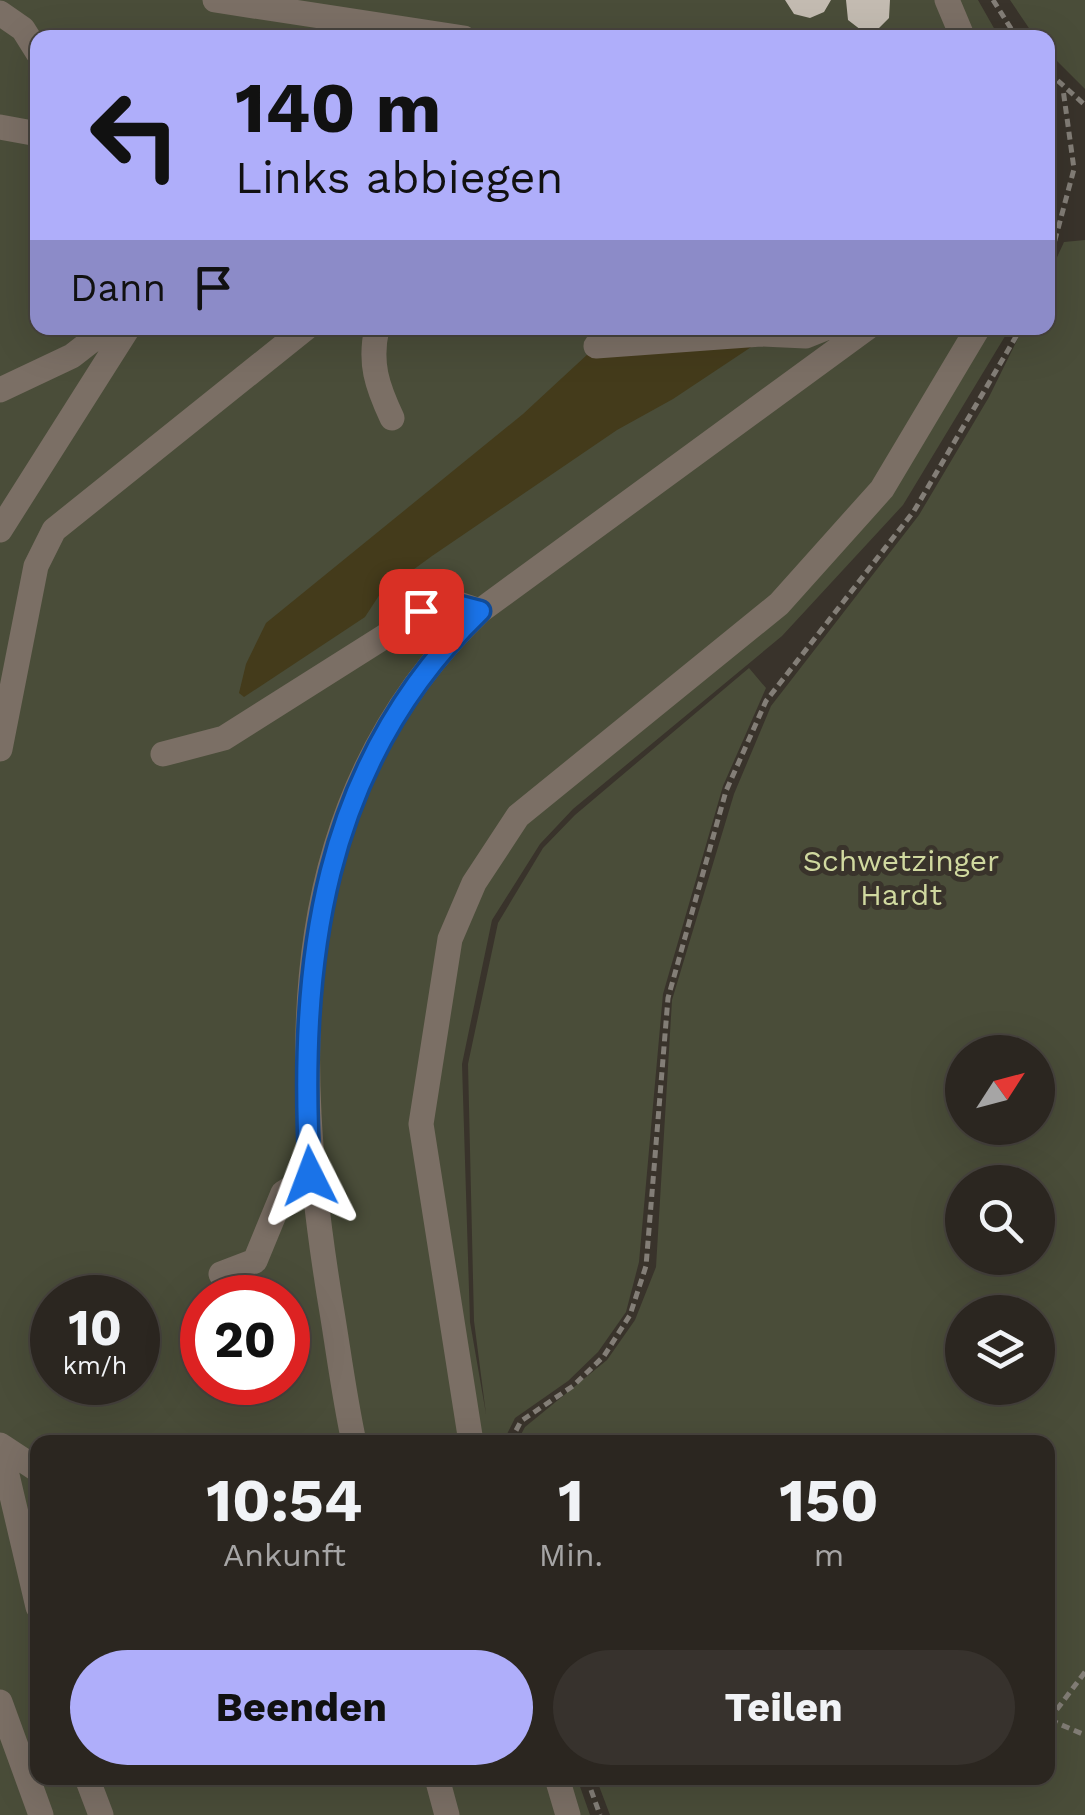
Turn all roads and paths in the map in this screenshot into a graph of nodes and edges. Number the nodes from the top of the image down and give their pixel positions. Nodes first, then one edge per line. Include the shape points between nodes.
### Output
1 (215, 0) edge
2 (947, 0) edge
3 (993, 0) edge
4 (0, 13) edge
5 (413, 30) edge
6 (959, 30) edge
7 (1013, 30) edge
8 (30, 40) edge
9 (1055, 80) edge
10 (1063, 89) junction
11 (1085, 106) edge
12 (0, 127) edge
13 (30, 133) edge
14 (1055, 240) edge
15 (99, 335) edge
16 (124, 335) edge
17 (297, 335) edge
18 (375, 335) edge
19 (746, 335) edge
20 (783, 335) edge
21 (808, 335) edge
22 (852, 335) edge
23 (974, 335) edge
24 (1017, 335) edge
25 (596, 346) dead end
26 (0, 390) edge
27 (392, 418) dead end
28 (0, 530) edge
29 (480, 611) junction
30 (0, 749) edge
31 (163, 754) dead end
32 (310, 1176) junction
33 (222, 1274) dead end
34 (353, 1435) edge
35 (470, 1435) edge
36 (514, 1435) edge
37 (0, 1445) edge
38 (30, 1465) edge
39 (30, 1574) edge
40 (1085, 1672) edge
41 (0, 1702) edge
42 (1055, 1711) edge
43 (1055, 1723) edge
44 (1085, 1735) edge
45 (30, 1783) edge
46 (31, 1785) edge
47 (89, 1785) edge
48 (439, 1785) edge
49 (558, 1785) edge
50 (589, 1785) edge
51 (42, 1815) edge
52 (100, 1815) edge
53 (447, 1815) edge
54 (568, 1815) edge
55 (600, 1815) edge

1 - 5 lane
2 - 6 lane
3 - 7 path
4 - 8 lane
9 - 10 path
10 - 11 path
10 - 14 path via 1074,169
12 - 13 lane
15 - 26 lane via 72,356
16 - 28 lane
17 - 30 lane via 54,530 36,566
18 - 27 lane via 374,380
19 - 25 lane
20 - 21 lane
22 - 29 lane
23 - 35 lane via 882,489 792,590 518,816 474,884 450,939 421,1124
24 - 36 path via 914,511 766,701 726,791 668,998 646,1266 630,1315 604,1356 521,1421
29 - 31 lane via 436,604 224,738
29 - 32 lane via 437,652 406,697 351,799 310,971 304,1074
32 - 33 lane via 283,1192 254,1261
32 - 34 lane
37 - 38 lane
37 - 39 lane
40 - 42 path
41 - 45 lane
43 - 44 path
46 - 51 lane
47 - 52 lane
48 - 53 lane
49 - 54 lane
50 - 55 path

